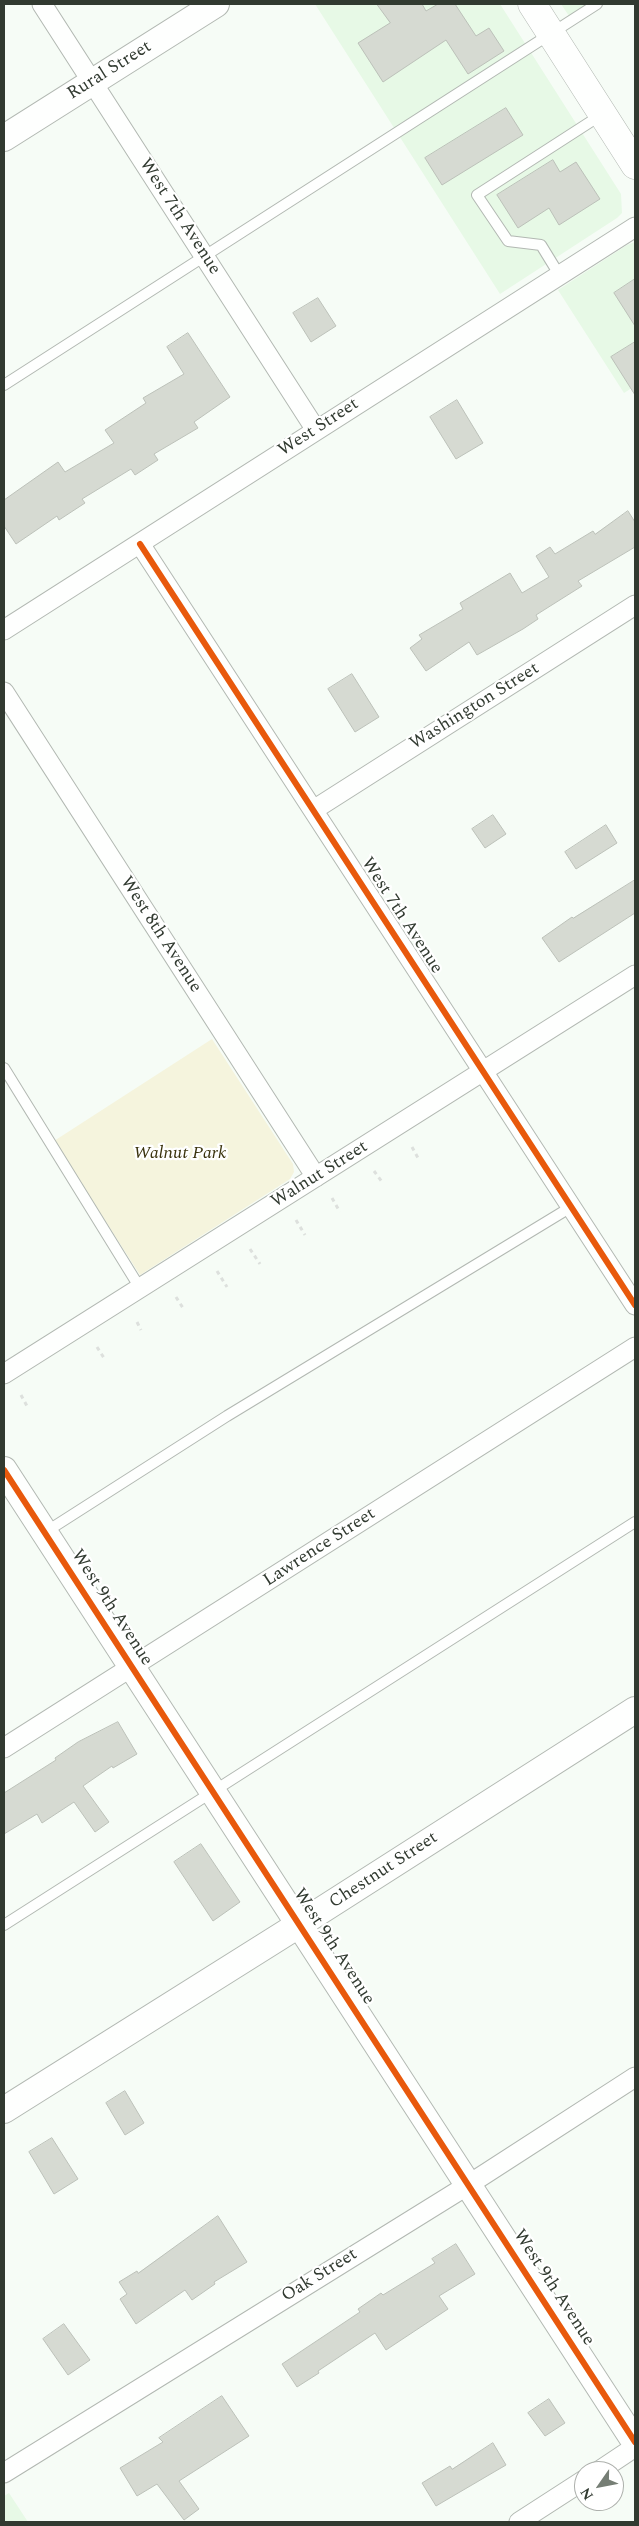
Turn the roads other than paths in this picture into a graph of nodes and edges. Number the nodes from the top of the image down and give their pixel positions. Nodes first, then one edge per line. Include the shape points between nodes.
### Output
1 (42, 4) edge
2 (216, 4) edge
3 (532, 4) edge
4 (597, 4) edge
5 (551, 34) junction
6 (92, 82) junction
7 (602, 114) junction
8 (4, 138) edge
9 (635, 166) edge
10 (635, 227) edge
11 (204, 256) junction
12 (560, 276) junction
13 (4, 385) edge
14 (316, 430) junction
15 (140, 544) junction
16 (635, 606) edge
17 (4, 630) edge
18 (4, 692) edge
19 (314, 809) junction
20 (635, 975) edge
21 (4, 1068) edge
22 (484, 1072) junction
23 (316, 1177) junction
24 (571, 1207) junction
25 (140, 1288) junction
26 (635, 1305) edge
27 (635, 1347) edge
28 (4, 1374) edge
29 (4, 1470) edge
30 (635, 1522) edge
31 (44, 1533) junction
32 (133, 1668) junction
33 (635, 1710) edge
34 (4, 1748) edge
35 (214, 1793) junction
36 (300, 1924) junction
37 (4, 1926) edge
38 (635, 2077) edge
39 (4, 2110) edge
40 (468, 2185) junction
41 (635, 2442) edge
42 (635, 2447) edge
43 (613, 2461) edge
44 (4, 2473) edge
45 (574, 2486) edge
46 (519, 2522) edge

1 - 6 street, West 7th Avenue
2 - 6 street, Rural Street
3 - 5 main road
4 - 5 lane
5 - 7 main road
5 - 11 lane
6 - 8 street, Rural Street
6 - 11 street, West 7th Avenue
7 - 9 main road
7 - 12 lane via 477,195 508,241 540,246
10 - 12 street, West Street
11 - 13 lane
11 - 14 street, West 7th Avenue
12 - 14 street, West Street
14 - 15 street, West Street
15 - 17 street, West Street
15 - 19 street, West 7th Avenue
16 - 19 street, Washington Street
18 - 23 street, West 8th Avenue
19 - 22 street, West 7th Avenue
20 - 22 street, Walnut Street
21 - 25 lane
22 - 23 street, Walnut Street
22 - 24 street, West 7th Avenue
23 - 25 street, Walnut Street
24 - 26 street, West 7th Avenue
24 - 31 lane via 227,1416
25 - 28 street, Walnut Street
27 - 32 street, Lawrence Street
29 - 31 street, West 9th Avenue
30 - 35 lane
31 - 32 street, West 9th Avenue
32 - 34 street, Lawrence Street
32 - 35 street, West 9th Avenue
33 - 36 street, Chestnut Street
35 - 36 street, West 9th Avenue
35 - 37 lane
36 - 39 street, Chestnut Street
36 - 40 street, West 9th Avenue
38 - 40 street, Oak Street
40 - 41 street, West 9th Avenue
40 - 44 street, Oak Street
42 - 43 street
45 - 46 street

